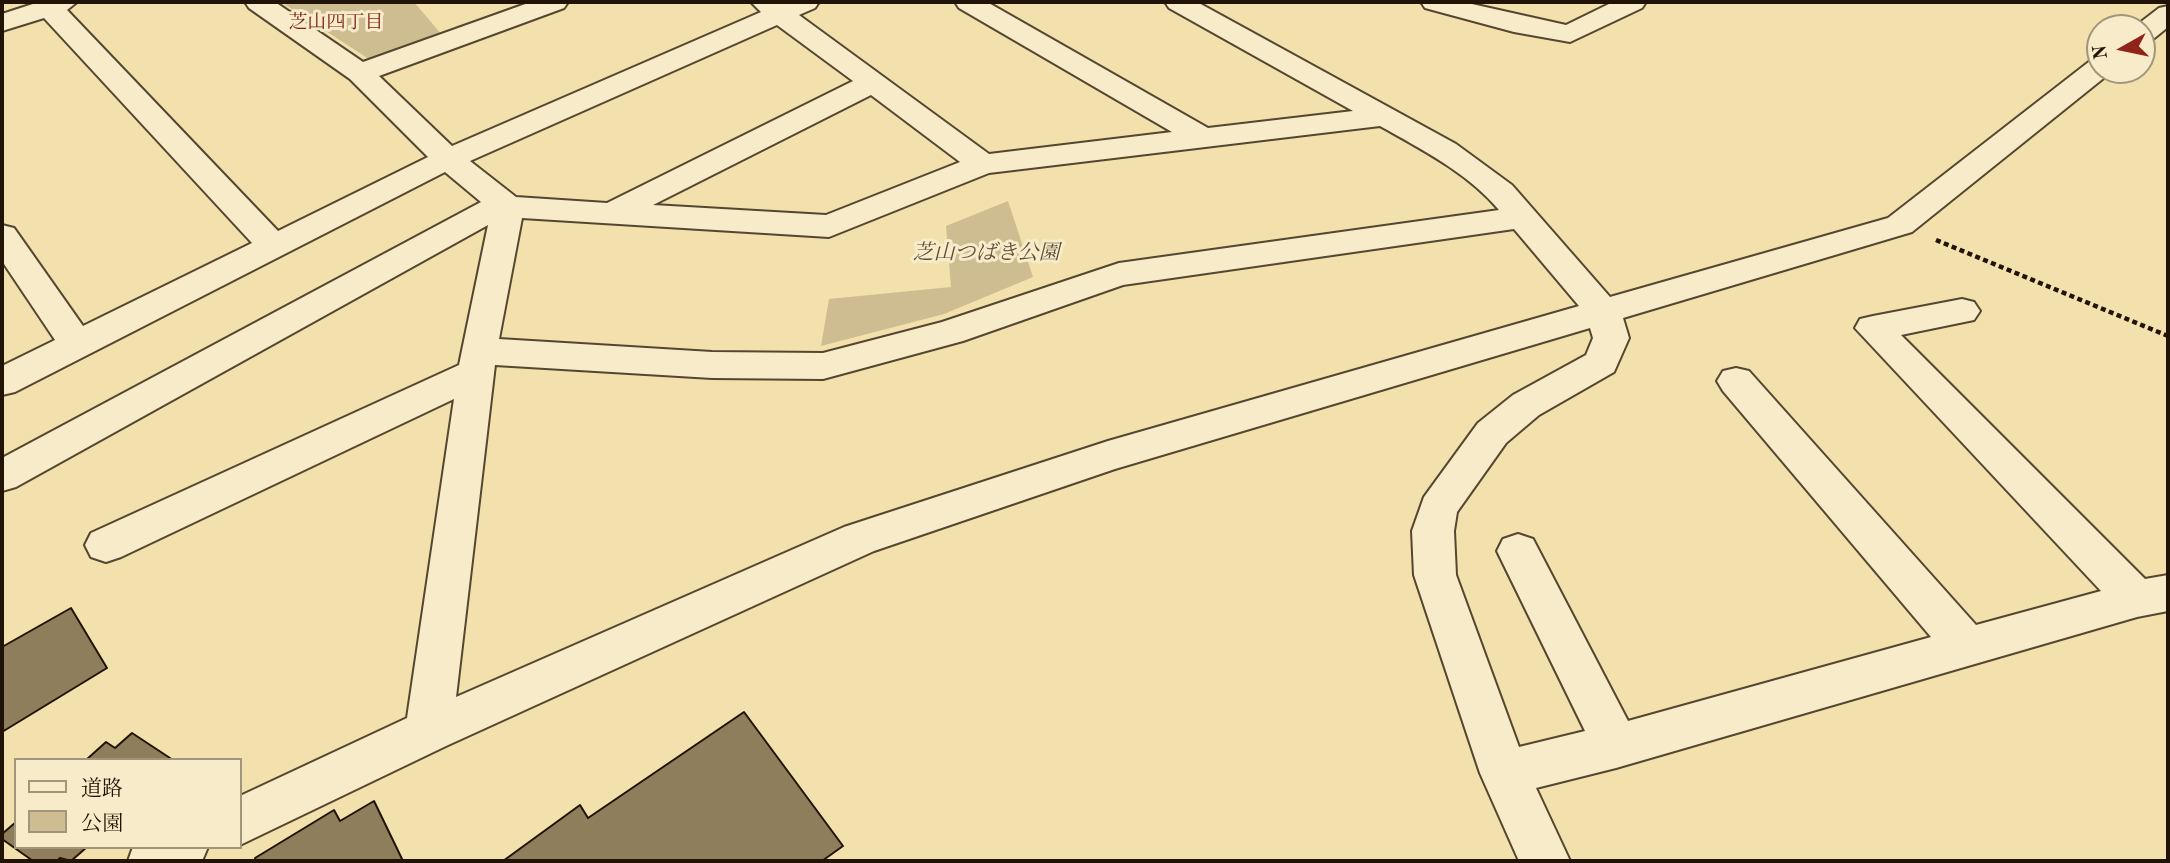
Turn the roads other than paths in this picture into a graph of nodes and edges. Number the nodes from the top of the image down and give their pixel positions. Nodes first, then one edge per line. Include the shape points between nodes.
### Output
1 (258, 2) edge
2 (555, 2) edge
3 (968, 2) edge
4 (1178, 2) edge
5 (1434, 2) edge
6 (1633, 2) edge
7 (57, 4) edge
8 (783, 5) edge
9 (1515, 13) edge
10 (2, 23) edge
11 (360, 73) junction
12 (2086, 78) edge
13 (875, 81) junction
14 (1388, 116) junction
15 (1201, 137) junction
16 (448, 159) junction
17 (983, 164) junction
18 (506, 205) junction
19 (616, 211) junction
20 (1524, 218) junction
21 (2, 236) edge
22 (273, 246) junction
23 (1962, 311) dead end
24 (1603, 312) junction
25 (76, 343) junction
26 (478, 362) junction
27 (1736, 380) dead end
28 (2, 382) edge
29 (2, 476) edge
30 (106, 545) dead end
31 (1518, 551) dead end
32 (2152, 596) edge
33 (1967, 647) junction
34 (429, 731) junction
35 (1616, 746) junction
36 (1504, 773) junction
37 (242, 820) edge
38 (179, 849) edge
39 (153, 861) edge
40 (1545, 861) edge

1 - 11 street
2 - 11 street
3 - 15 street
4 - 14 street
5 - 9 street
6 - 9 street via 1570,34
7 - 10 street
7 - 22 street
8 - 13 street
8 - 16 street
11 - 16 street
12 - 24 street via 1900,225
13 - 17 street
13 - 19 street
14 - 15 street
14 - 20 street via 1445,149 1501,192
15 - 17 street
16 - 18 street
16 - 22 street
17 - 19 street via 829,226
18 - 19 street
18 - 26 street
18 - 29 street
20 - 24 street
20 - 26 street via 1119,274 950,332 823,366
21 - 25 street
22 - 25 street
23 - 32 street via 1873,328
24 - 34 street via 1108,456 859,538
24 - 36 street via 1611,338 1601,363 1526,405 1492,433 1438,508 1433,531 1435,575
25 - 28 street
26 - 30 street
26 - 34 street
27 - 33 street
31 - 35 street
32 - 33 street
33 - 35 street
34 - 37 street
35 - 36 street
36 - 40 street
38 - 39 street

